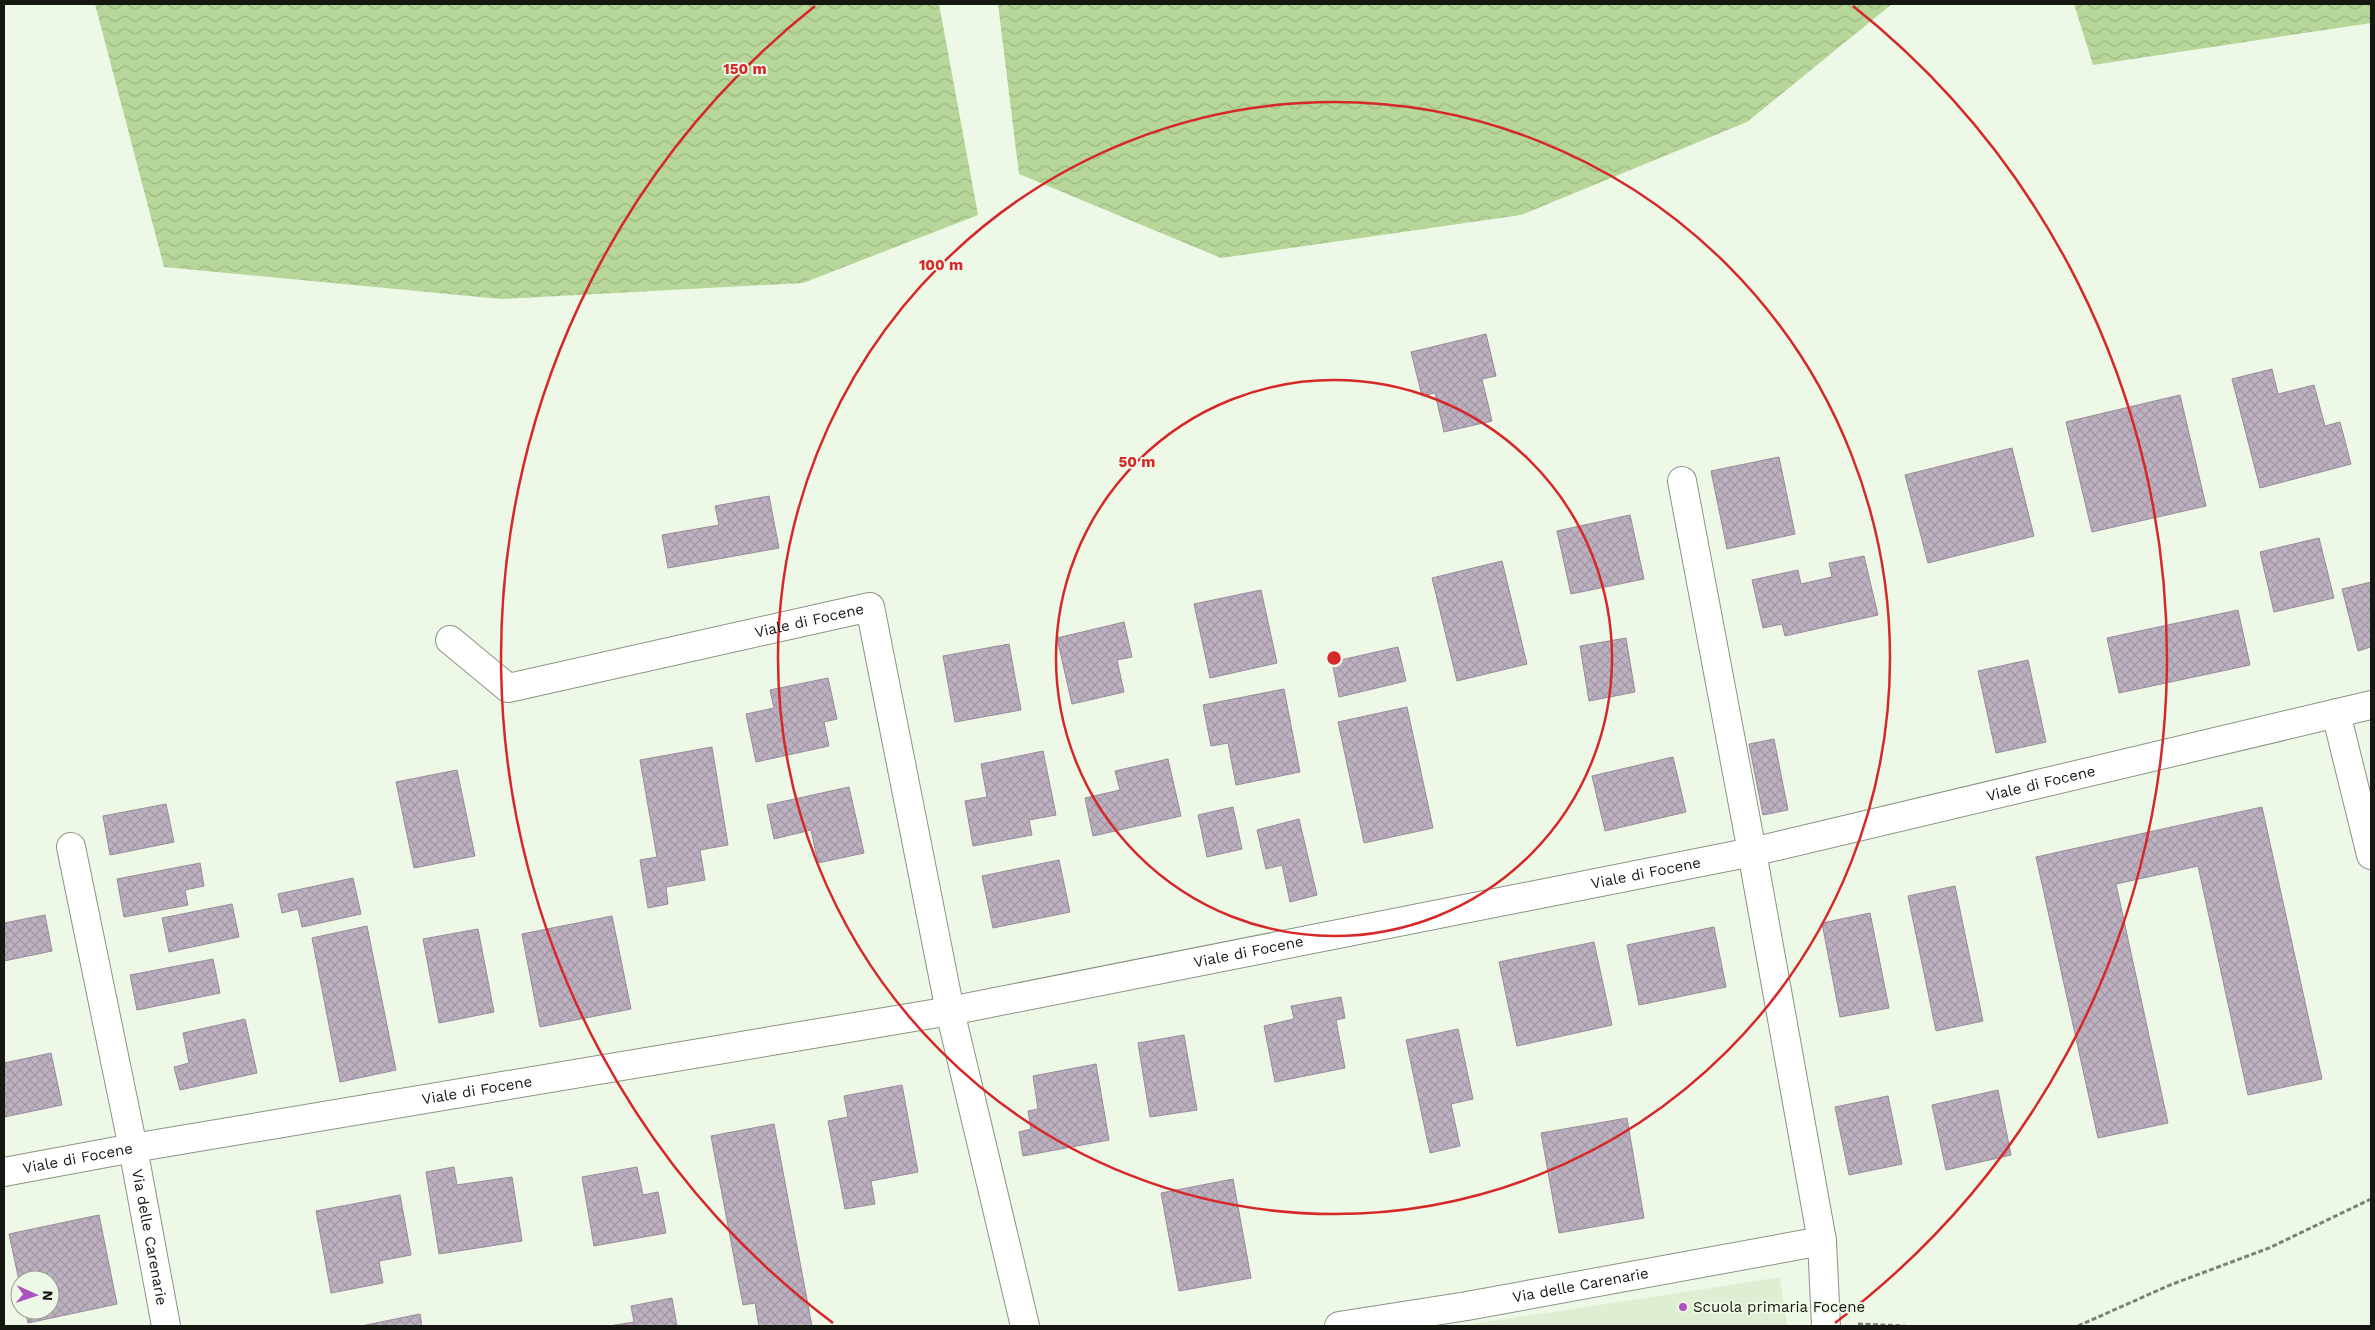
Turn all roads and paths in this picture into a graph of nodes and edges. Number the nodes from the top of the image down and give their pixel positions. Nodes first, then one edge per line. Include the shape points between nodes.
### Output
1 (1682, 481) dead end
2 (450, 640) dead end
3 (2371, 705) edge
4 (2336, 713) junction
5 (71, 847) dead end
6 (1752, 852) junction
7 (2371, 855) edge
8 (950, 1011) junction
9 (133, 1148) junction
10 (4, 1172) edge
11 (2371, 1199) edge
12 (1822, 1241) junction
13 (1826, 1324) edge
14 (166, 1326) edge
15 (1025, 1326) edge
16 (1338, 1326) edge
17 (1905, 1326) edge
18 (2078, 1326) edge

1 - 6 street
2 - 8 street, Viale di Focene via 508,688 870,607
3 - 4 street, Viale di Focene
4 - 6 street, Viale di Focene
4 - 7 street
5 - 9 street, Via delle Carenarie
6 - 8 street, Viale di Focene
6 - 12 street
8 - 9 street, Viale di Focene
8 - 15 street, Viale di Focene
9 - 10 street, Viale di Focene
9 - 14 street, Via delle Carenarie
11 - 18 path via 2269,1248 2170,1285
12 - 13 street
12 - 16 street, Via delle Carenarie via 1467,1306
13 - 17 path

